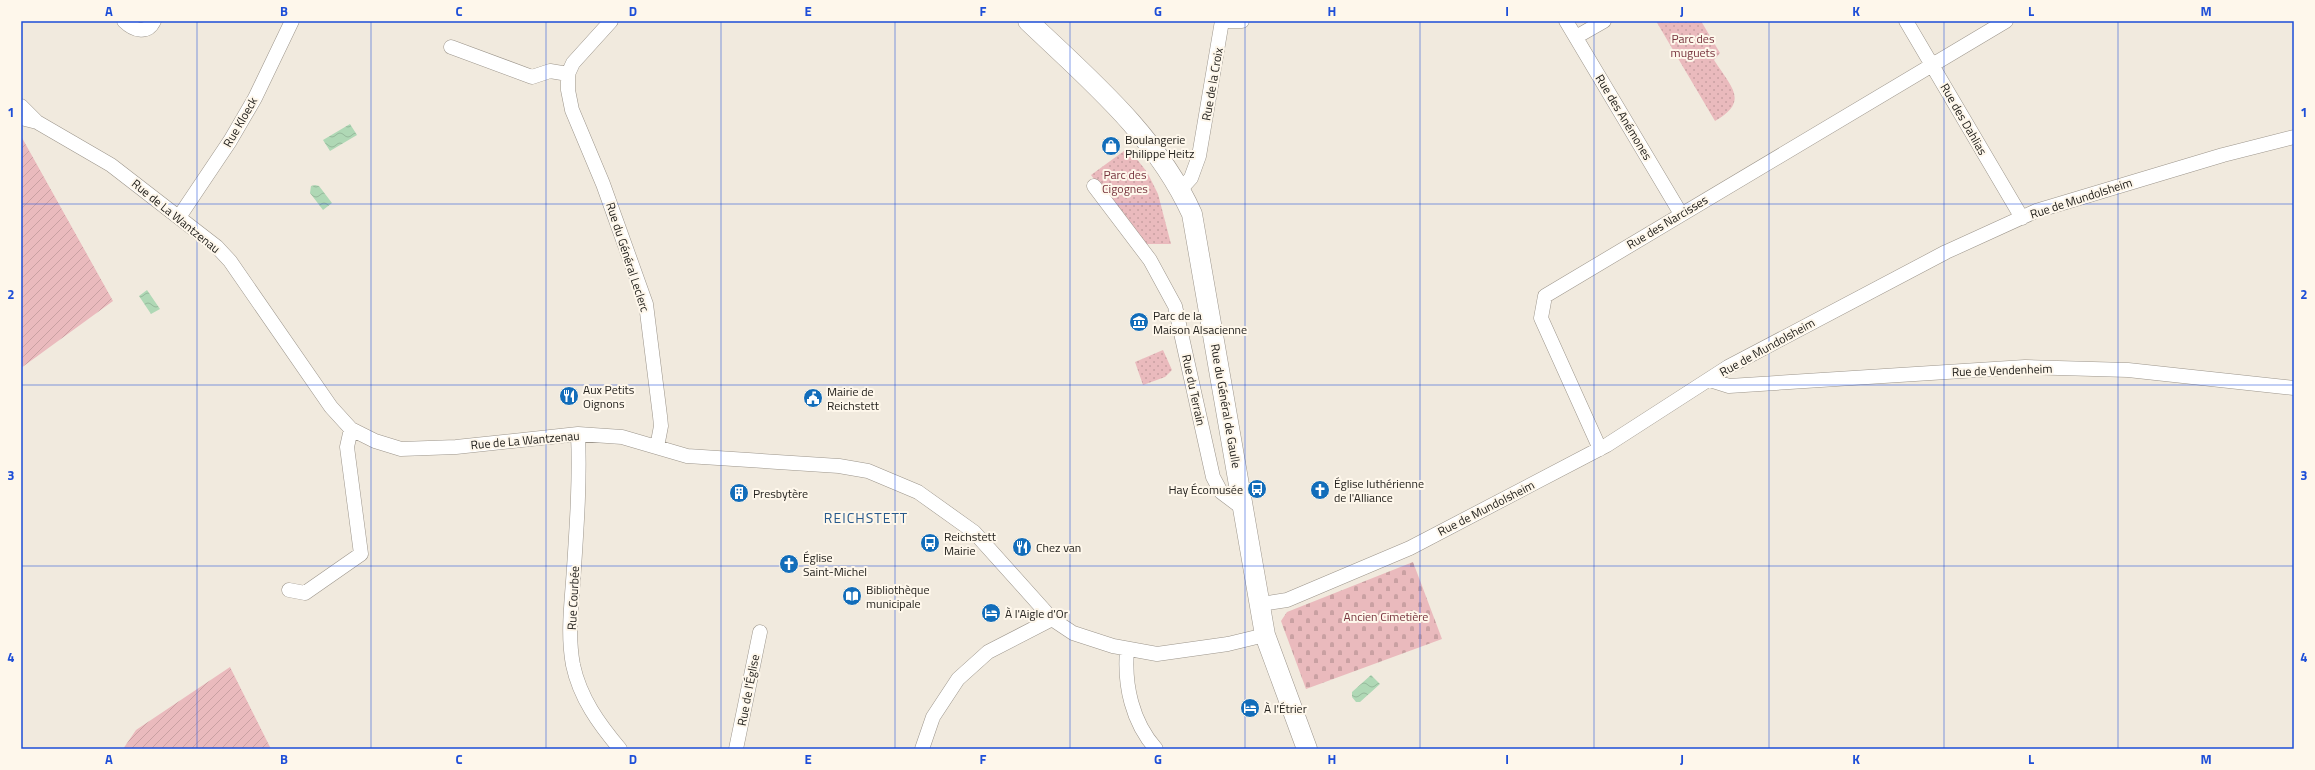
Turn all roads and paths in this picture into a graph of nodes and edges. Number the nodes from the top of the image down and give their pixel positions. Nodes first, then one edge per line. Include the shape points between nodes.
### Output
1 (124, 21) edge
2 (154, 21) edge
3 (292, 21) edge
4 (610, 21) edge
5 (1028, 21) edge
6 (1222, 21) edge
7 (1228, 21) edge
8 (1242, 21) edge
9 (1566, 21) edge
10 (1604, 21) edge
11 (1906, 21) edge
12 (2006, 21) edge
13 (1576, 37) junction
14 (451, 47) dead end
15 (1932, 64) junction
16 (568, 74) junction
17 (21, 106) edge
18 (21, 118) edge
19 (37, 122) junction
20 (2294, 137) edge
21 (1186, 183) junction
22 (1094, 186) dead end
23 (1681, 214) junction
24 (179, 217) junction
25 (2022, 218) junction
26 (1710, 380) junction
27 (2294, 388) edge
28 (351, 429) junction
29 (578, 434) junction
30 (657, 447) junction
31 (1600, 449) junction
32 (1244, 510) junction
33 (289, 590) dead end
34 (1261, 604) junction
35 (1052, 620) junction
36 (760, 632) dead end
37 (1265, 635) junction
38 (1127, 650) junction
39 (1150, 747) edge
40 (620, 749) edge
41 (736, 749) edge
42 (922, 749) edge
43 (1307, 749) edge

1 - 2 street via 131,28 142,30 151,26
3 - 24 street, Rue Kloeck via 255,98 230,141
4 - 16 street via 573,63
5 - 21 main road, Rue du Général de Gaulle via 1143,136
6 - 21 street, Rue de la Croix via 1199,156
7 - 8 street
9 - 13 street, Rue des Anémones
10 - 13 street
11 - 15 street, Rue des Dahlias
12 - 15 street, Rue des Narcisses
13 - 23 street, Rue des Anémones
14 - 16 street via 532,77 550,71
15 - 23 street, Rue des Narcisses
15 - 25 street, Rue des Dahlias
16 - 30 street, Rue du Général Leclerc via 572,110 603,184 646,304 661,426
17 - 19 street
18 - 19 street, Rue de La Wantzenau
19 - 24 street, Rue de La Wantzenau via 111,165
20 - 25 street, Rue de Mundolsheim via 2216,157 2036,211
21 - 32 main road, Rue du Général de Gaulle
22 - 32 street, Rue du Terrain via 1150,260 1175,306 1213,476 1221,492
23 - 31 street, Rue des Narcisses via 1545,296 1541,318
24 - 28 street, Rue de La Wantzenau via 217,247 230,261 331,407
25 - 26 street, Rue de Mundolsheim via 1946,252 1728,367
26 - 27 street, Rue de Vendenheim via 1729,386 2025,367 2128,370
26 - 31 street, Rue de Mundolsheim
28 - 29 street, Rue de La Wantzenau via 375,442 401,449 456,447
28 - 33 street via 347,447 361,554 305,593
29 - 30 street, Rue de La Wantzenau via 622,437
29 - 40 street, Rue Courbée via 577,535 570,628 573,665 583,695 598,723
30 - 35 street, Rue de La Wantzenau via 687,456 861,469 918,492 974,532
31 - 34 street, Rue de Mundolsheim via 1394,556 1287,600
32 - 34 main road, Rue du Général de Gaulle
34 - 37 main road, Rue du Général de Gaulle
35 - 38 street, Rue de La Wantzenau via 1073,633
35 - 42 street via 988,652 958,679 933,717
36 - 41 street, Rue de l'Église
37 - 38 street, Rue de La Wantzenau via 1228,644 1170,652 1147,653
37 - 43 main road, Rue du Général de Gaulle
38 - 39 street via 1126,665 1131,703

